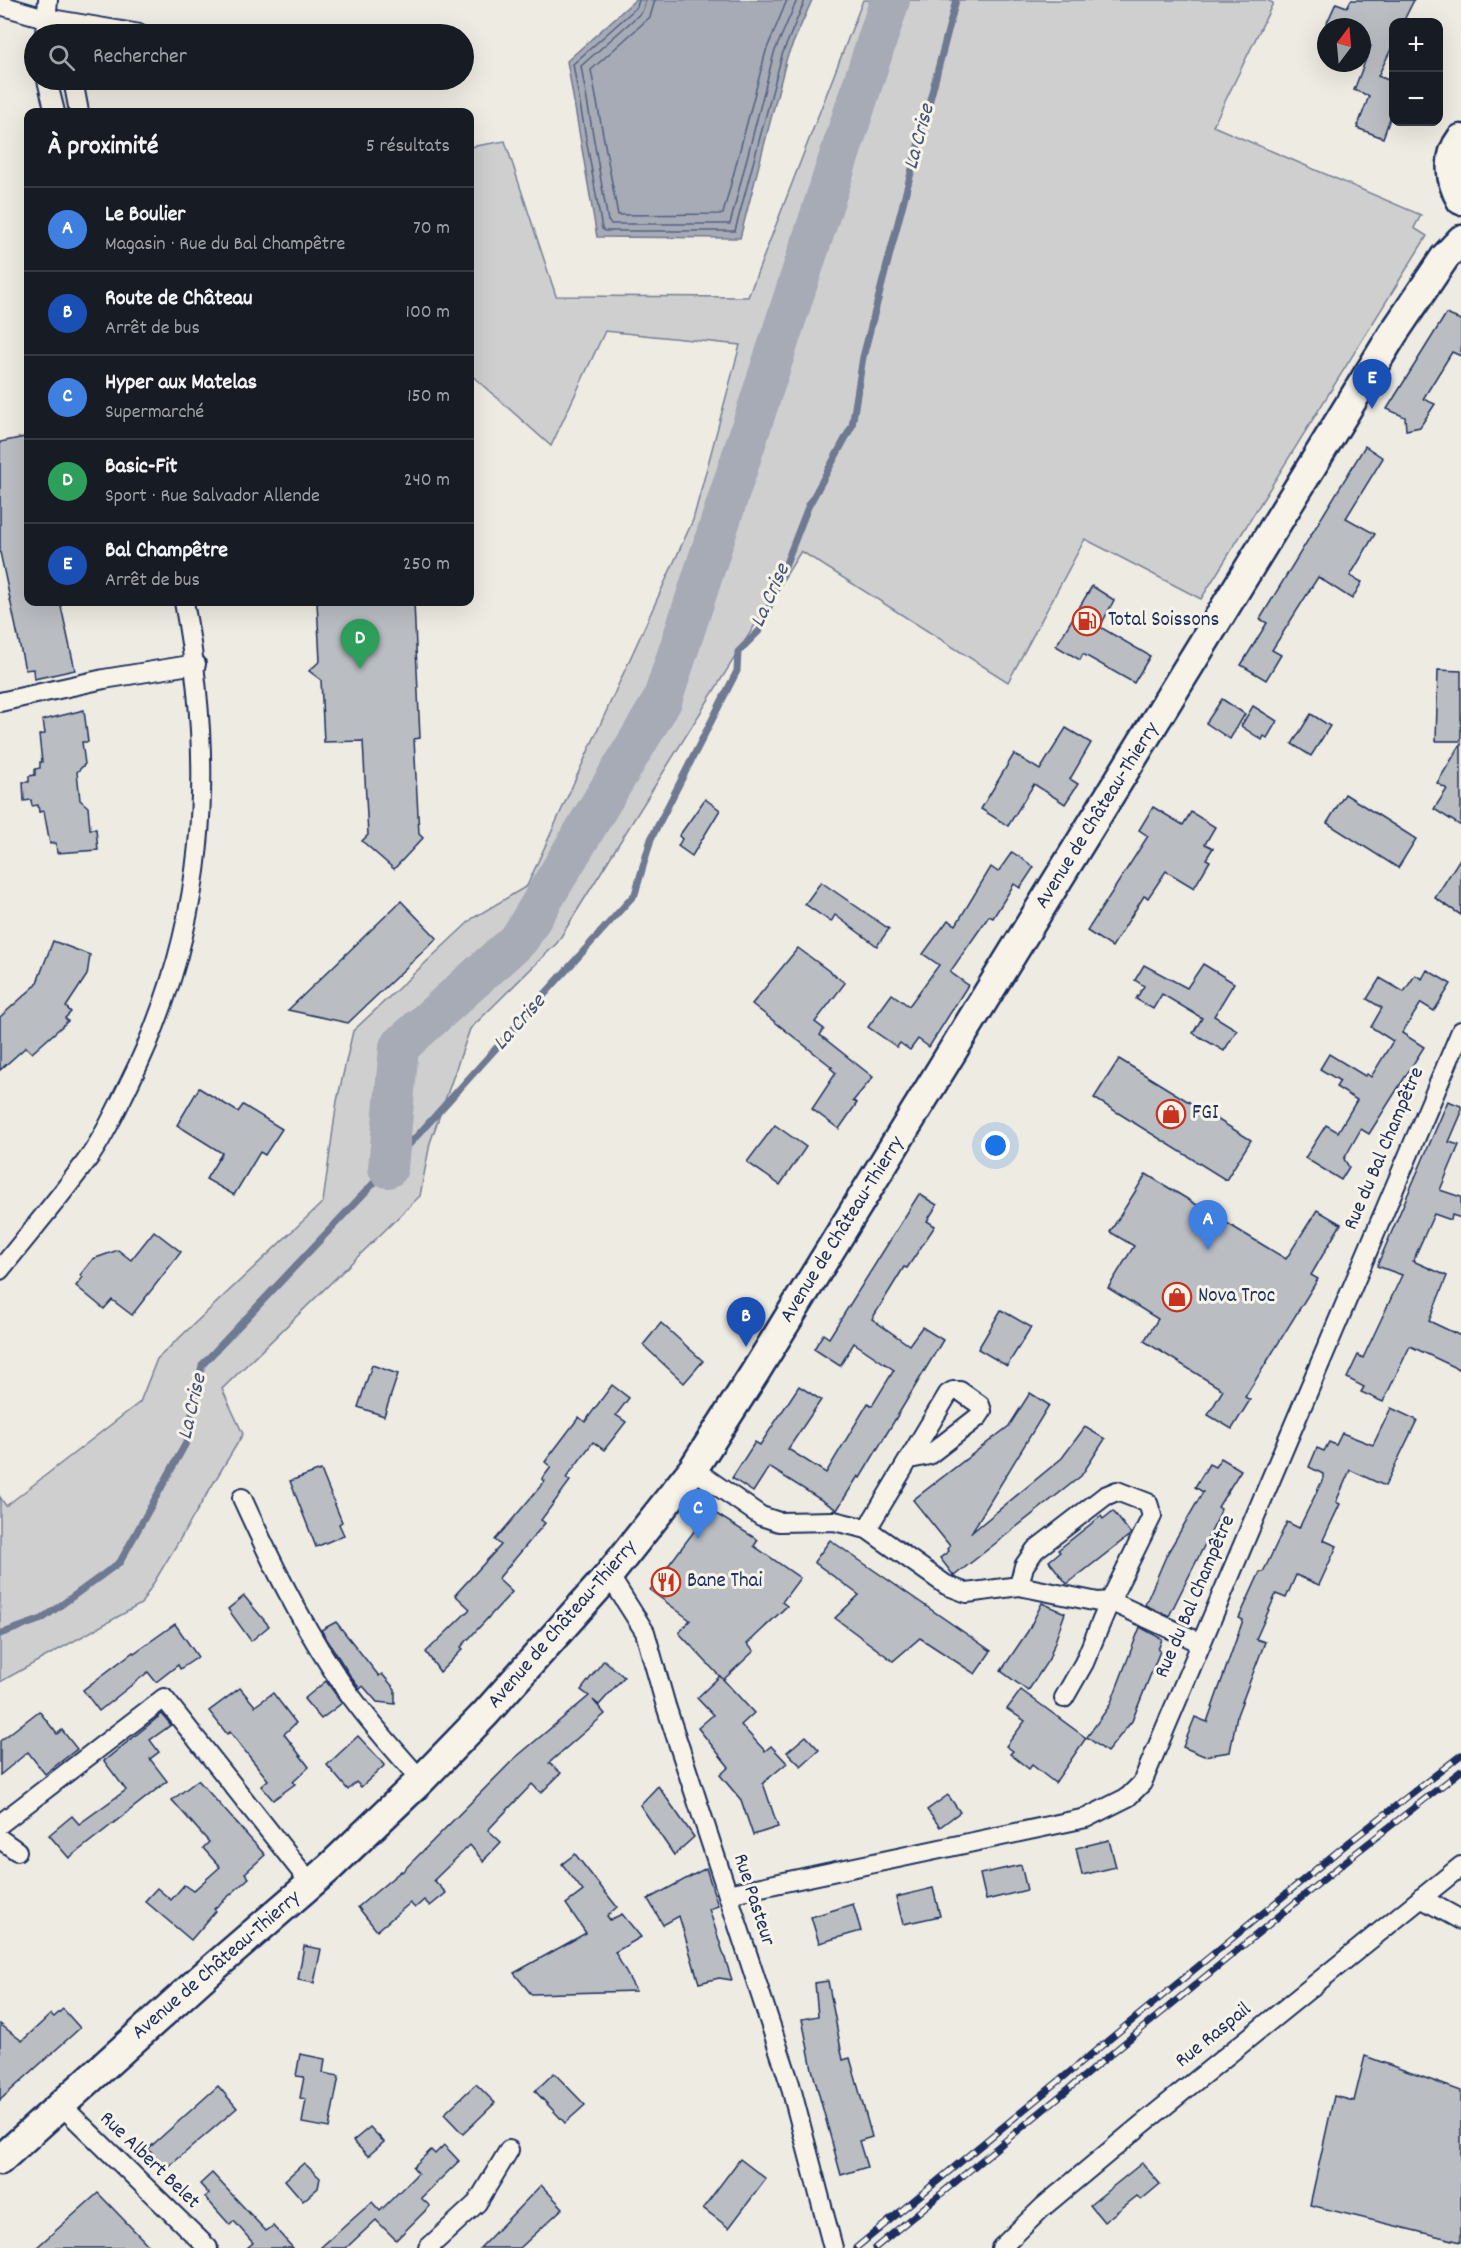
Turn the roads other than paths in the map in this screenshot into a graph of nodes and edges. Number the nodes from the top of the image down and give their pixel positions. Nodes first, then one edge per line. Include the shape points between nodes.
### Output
1 (30, 0) edge
2 (48, 0) edge
3 (0, 5) edge
4 (41, 24) edge
5 (44, 24) edge
6 (45, 24) edge
7 (50, 90) edge
8 (75, 90) edge
9 (81, 90) edge
10 (54, 108) edge
11 (79, 108) edge
12 (80, 108) edge
13 (1461, 139) edge
14 (1460, 199) edge
15 (1453, 248) edge
16 (185, 606) edge
17 (196, 664) junction
18 (0, 702) edge
19 (1461, 1031) edge
20 (0, 1270) edge
21 (910, 1459) dead end
22 (693, 1468) junction
23 (242, 1498) dead end
24 (867, 1529) junction
25 (609, 1575) junction
26 (1019, 1586) junction
27 (1110, 1601) junction
28 (1201, 1643) junction
29 (1064, 1698) dead end
30 (422, 1780) junction
31 (0, 1824) edge
32 (0, 1839) edge
33 (17, 1851) dead end
34 (1461, 1866) edge
35 (311, 1884) junction
36 (728, 1894) junction
37 (1421, 1898) junction
38 (1461, 1920) edge
39 (61, 2105) junction
40 (509, 2150) dead end
41 (3, 2152) edge
42 (208, 2248) edge
43 (428, 2248) edge
44 (834, 2248) edge
45 (1001, 2248) edge

1 - 5 street
2 - 6 street
3 - 4 street
7 - 10 street
8 - 11 street
9 - 12 street
13 - 14 main road via 1451,163 1452,181
14 - 15 main road, Avenue de Château-Thierry
15 - 22 main road, Avenue de Château-Thierry via 1393,334
16 - 17 street
17 - 18 street
17 - 20 street via 203,787 199,852 171,981 139,1064 108,1127 90,1156
19 - 28 street, Rue du Bal Champêtre
21 - 24 street
22 - 24 street via 761,1516 779,1522 834,1521
22 - 25 main road, Avenue de Château-Thierry
23 - 30 street via 278,1579 333,1670
24 - 26 street via 946,1585 967,1593
25 - 30 main road, Avenue de Château-Thierry
25 - 36 street, Rue Pasteur via 645,1632
26 - 27 street
26 - 27 street via 1024,1566 1035,1550 1117,1491 1148,1503 1152,1516
27 - 28 street
27 - 29 street via 1084,1663
28 - 36 street, Rue du Bal Champêtre via 1142,1783 1128,1797 1086,1818
30 - 35 main road, Avenue de Château-Thierry
31 - 35 street via 164,1698
32 - 33 street
34 - 37 street, Rue Raspail
35 - 39 main road, Avenue de Château-Thierry
36 - 44 street, Rue Pasteur via 790,2085
37 - 38 street
37 - 45 street, Rue Raspail via 1043,2207
39 - 41 main road, Avenue de Château-Thierry
39 - 42 street, Rue Albert Belet
40 - 43 street via 477,2203

